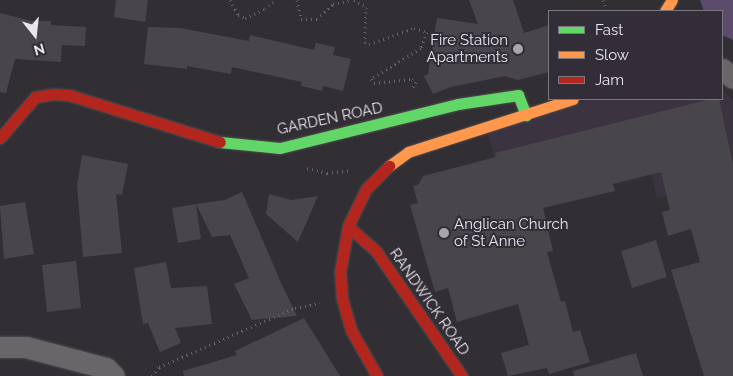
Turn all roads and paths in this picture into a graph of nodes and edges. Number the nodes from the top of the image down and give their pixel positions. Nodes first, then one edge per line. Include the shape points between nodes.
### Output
1 (230, 0) edge
2 (276, 0) edge
3 (297, 0) edge
4 (353, 0) edge
5 (723, 70) edge
6 (733, 78) edge
7 (406, 90) dead end
8 (570, 100) edge
9 (526, 115) junction
10 (0, 138) edge
11 (300, 166) dead end
12 (388, 166) junction
13 (348, 226) junction
14 (295, 308) dead end
15 (0, 347) edge
16 (114, 376) edge
17 (152, 376) edge
18 (377, 376) edge
19 (462, 376) edge

1 - 2 path via 238,15 245,18 266,9
3 - 4 path via 301,19 317,19 333,4
4 - 7 path via 366,7 365,42 369,44 414,28 427,32 421,48 371,79 374,83 405,79 416,82 415,87
5 - 6 street
8 - 9 street
9 - 10 street, GARDEN ROAD via 518,95 458,104 280,148 228,144 69,95 53,94 35,98
9 - 12 street via 432,142 408,152
11 - 12 path via 326,173
12 - 13 street via 366,189
13 - 18 street via 341,256 342,299 352,330
13 - 19 street, RANDWICK ROAD via 376,251 393,273
14 - 17 path via 159,367
15 - 16 street via 26,347 106,368

